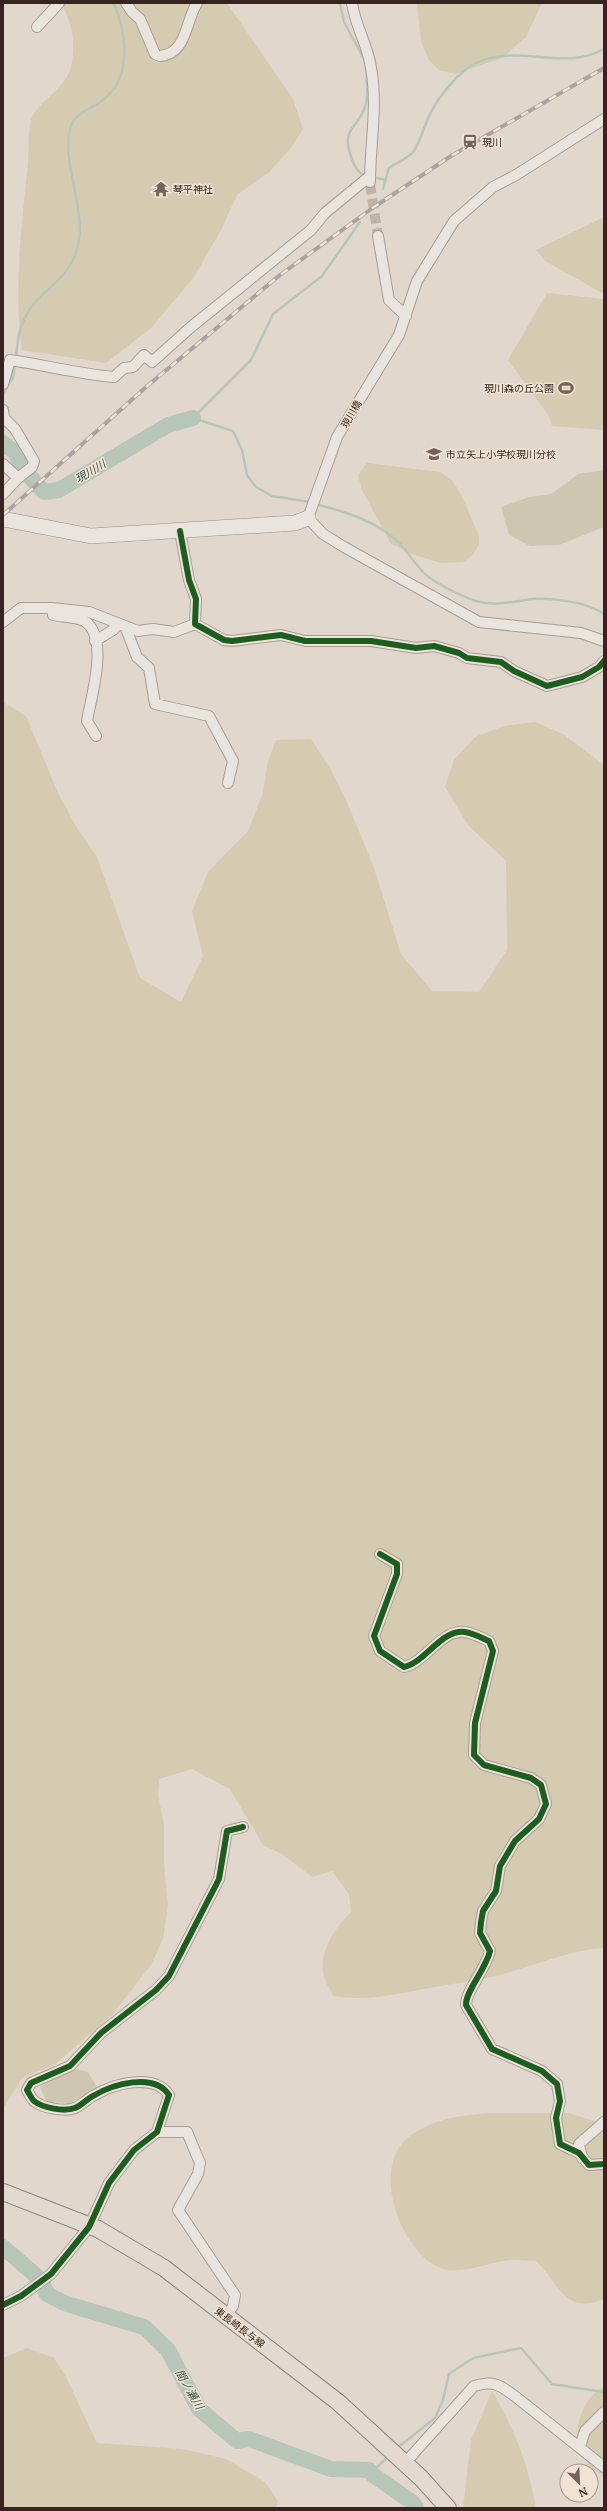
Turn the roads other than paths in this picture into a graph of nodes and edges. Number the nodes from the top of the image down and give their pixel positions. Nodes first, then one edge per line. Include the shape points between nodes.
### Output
1 (59, 3) edge
2 (126, 3) edge
3 (197, 3) edge
4 (352, 3) edge
5 (37, 27) dead end
6 (604, 119) edge
7 (378, 236) tunnel mouth
8 (406, 316) junction
9 (3, 384) edge
10 (3, 410) edge
11 (3, 464) edge
12 (19, 477) junction
13 (3, 494) edge
14 (310, 514) junction
15 (3, 518) edge
16 (180, 532) junction
17 (52, 608) junction
18 (3, 622) edge
19 (195, 624) junction
20 (121, 625) junction
21 (95, 640) junction
22 (604, 641) edge
23 (604, 661) edge
24 (96, 736) dead end
25 (228, 783) dead end
26 (380, 1554) dead end
27 (243, 1827) dead end
28 (604, 2122) edge
29 (157, 2132) junction
30 (582, 2158) junction
31 (604, 2164) edge
32 (3, 2192) edge
33 (90, 2227) junction
34 (3, 2305) edge
35 (226, 2316) junction
36 (604, 2412) edge
37 (580, 2446) junction
38 (405, 2463) junction
39 (604, 2467) edge
40 (448, 2508) edge

1 - 5 street
2 - 3 street via 140,19 155,54 160,56 177,51
4 - 9 street via 356,25 372,69 370,180 325,213 311,230 191,327 152,362 144,355 133,367 124,368 114,377 82,374 10,360
6 - 8 street, 現川橋 via 493,188 454,221 417,281
7 - 8 street via 389,300
8 - 14 street, 現川橋 via 399,335 337,437
10 - 12 street via 4,418 15,429 34,461 32,468
11 - 12 street
12 - 13 street
14 - 16 street via 295,523
14 - 22 street via 323,534 479,622 581,632
15 - 16 street via 91,536
16 - 19 street via 196,599
17 - 18 street via 22,608
17 - 20 street via 89,612
17 - 21 street via 53,615 86,621 93,629
19 - 20 street via 174,632 153,629 138,631
19 - 23 street via 224,640 232,641 281,635 305,641 371,641 416,648 434,646 467,658 501,662 547,686 582,677 600,667
20 - 21 street
20 - 25 street via 137,657 149,668 155,704 209,716 233,761
21 - 24 street via 98,673 87,721
26 - 30 street via 397,1564 397,1574 374,1636 380,1650 404,1666 413,1665 450,1635 465,1632 489,1641 493,1651 475,1723 474,1755 484,1765 531,1778 541,1785 546,1804 538,1819 515,1842 500,1866 496,1891 483,1911 480,1933 490,1951 487,1963 465,1998 466,2005 492,2048 542,2071 557,2084 560,2101 556,2118 560,2144 579,2153
27 - 29 street via 227,1831 219,1879 169,1976 156,1990 101,2033 70,2066 31,2083 27,2090 34,2101 55,2109 75,2108 95,2095 109,2090 137,2081 151,2082 165,2089 169,2095
28 - 30 street via 579,2144
29 - 33 street via 134,2150 109,2183
29 - 35 street via 187,2132 200,2163 198,2174 178,2210 235,2295 233,2306
30 - 31 street via 589,2165
32 - 33 main road, 東長崎長与線
33 - 34 street via 51,2274 22,2296
33 - 35 main road, 東長崎長与線 via 120,2241 164,2268
35 - 38 main road, 東長崎長与線 via 338,2402
36 - 37 street via 585,2431
37 - 38 street via 571,2442 504,2388 489,2382 474,2386
37 - 39 street
38 - 40 main road, 東長崎長与線

